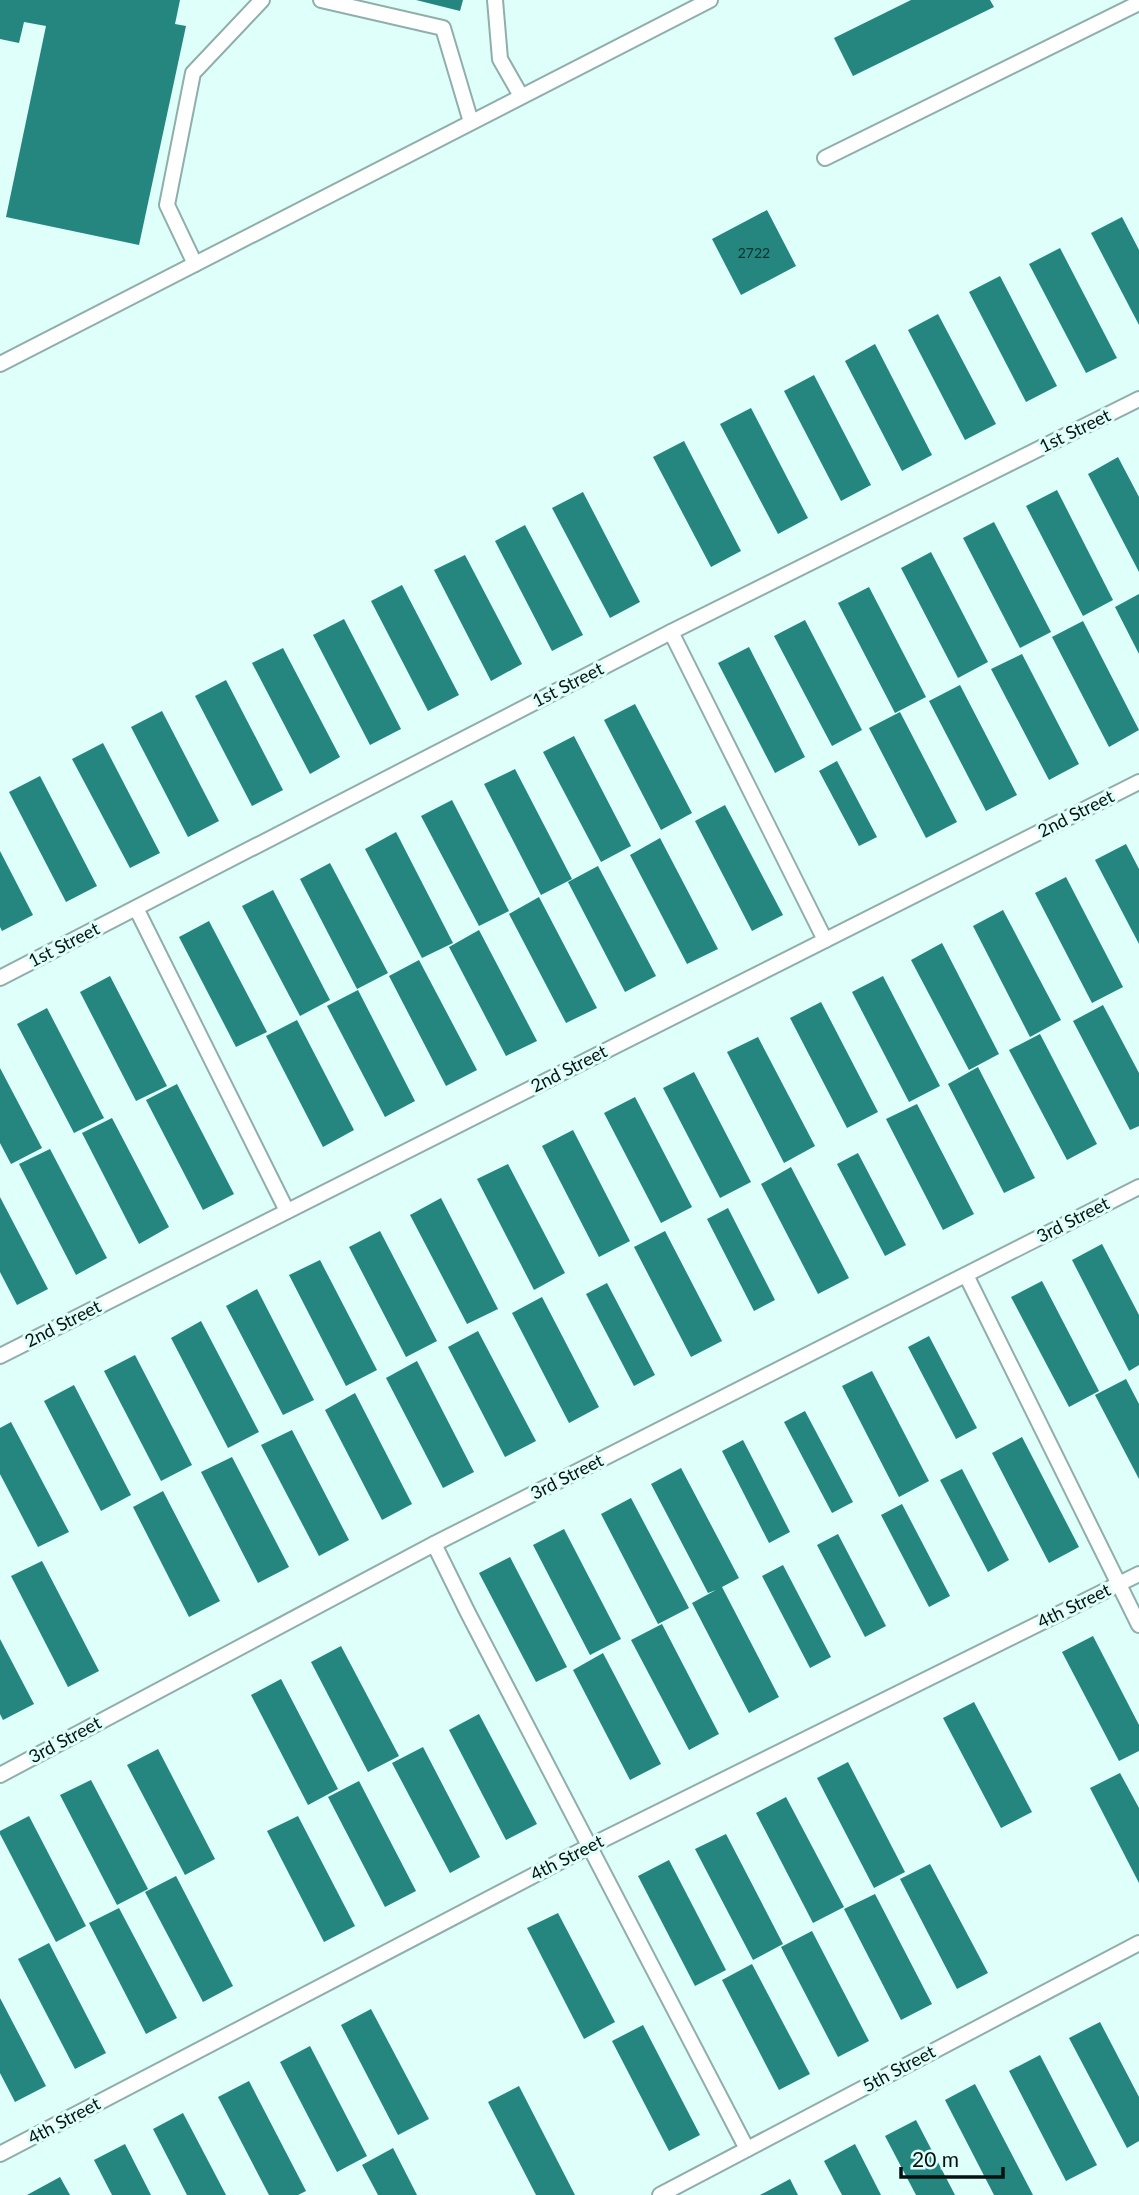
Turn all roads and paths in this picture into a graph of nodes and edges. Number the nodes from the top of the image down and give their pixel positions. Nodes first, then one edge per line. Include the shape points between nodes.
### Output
1 (262, 0) edge
2 (321, 0) edge
3 (495, 0) edge
4 (710, 0) edge
5 (1139, 3) edge
6 (521, 96) junction
7 (471, 122) junction
8 (825, 158) dead end
9 (195, 264) junction
10 (0, 364) edge
11 (1139, 399) edge
12 (671, 632) junction
13 (1139, 782) edge
14 (136, 908) junction
15 (825, 940) junction
16 (0, 978) edge
17 (1139, 1187) edge
18 (288, 1211) junction
19 (966, 1275) junction
20 (0, 1356) edge
21 (434, 1544) junction
22 (1139, 1574) edge
23 (1118, 1585) junction
24 (1139, 1625) edge
25 (0, 1775) edge
26 (589, 1847) junction
27 (1139, 1943) edge
28 (747, 2149) junction
29 (0, 2154) edge
30 (660, 2195) edge

1 - 9 lane via 193,73 167,205
2 - 7 lane via 443,28
3 - 6 lane via 500,59
4 - 6 lane
5 - 8 lane
6 - 7 lane
7 - 9 lane
9 - 10 lane
11 - 12 lane, 1st Street
12 - 14 lane, 1st Street
12 - 15 lane
13 - 15 lane, 2nd Street
14 - 16 lane, 1st Street
14 - 18 lane
15 - 18 lane, 2nd Street
17 - 19 lane, 3rd Street
18 - 20 lane, 2nd Street
19 - 21 lane, 3rd Street
19 - 23 lane
21 - 25 lane, 3rd Street
21 - 26 lane
22 - 23 lane, 4th Street
23 - 24 lane
23 - 26 lane, 4th Street
26 - 28 lane
26 - 29 lane, 4th Street
27 - 28 lane, 5th Street
28 - 30 lane, 5th Street

